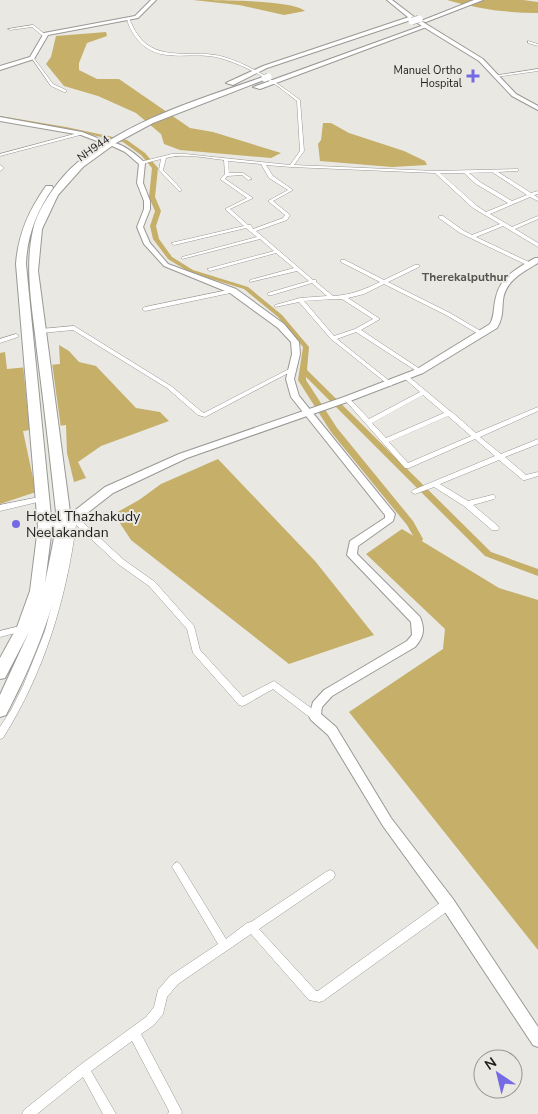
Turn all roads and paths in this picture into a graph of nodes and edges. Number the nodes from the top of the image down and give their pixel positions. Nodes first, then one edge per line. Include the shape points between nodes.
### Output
1 (154, 0) edge
2 (388, 0) edge
3 (470, 0) edge
4 (480, 0) edge
5 (459, 6) junction
6 (128, 19) junction
7 (418, 22) junction
8 (10, 29) dead end
9 (15, 30) junction
10 (22, 34) dead end
11 (44, 36) junction
12 (529, 42) dead end
13 (538, 46) edge
14 (32, 58) junction
15 (0, 68) edge
16 (538, 70) edge
17 (495, 76) junction
18 (264, 77) junction
19 (66, 91) dead end
20 (192, 102) junction
21 (538, 108) edge
22 (0, 120) edge
23 (78, 134) junction
24 (110, 139) junction
25 (0, 155) edge
26 (164, 157) junction
27 (226, 159) junction
28 (144, 162) junction
29 (263, 163) junction
30 (291, 166) junction
31 (492, 170) junction
32 (516, 170) dead end
33 (465, 171) junction
34 (436, 172) junction
35 (227, 175) junction
36 (250, 179) dead end
37 (178, 190) dead end
38 (538, 192) edge
39 (530, 195) junction
40 (538, 200) edge
41 (511, 203) junction
42 (486, 214) junction
43 (441, 217) dead end
44 (538, 217) edge
45 (504, 224) junction
46 (252, 228) junction
47 (511, 229) junction
48 (472, 237) junction
49 (259, 238) junction
50 (174, 243) dead end
51 (538, 245) edge
52 (276, 252) junction
53 (184, 258) dead end
54 (342, 260) dead end
55 (538, 260) edge
56 (529, 264) junction
57 (417, 266) dead end
58 (298, 268) junction
59 (210, 269) dead end
60 (252, 281) dead end
61 (314, 281) junction
62 (384, 282) junction
63 (233, 291) junction
64 (270, 294) dead end
65 (343, 297) junction
66 (332, 298) junction
67 (300, 300) junction
68 (277, 306) dead end
69 (145, 309) dead end
70 (41, 330) junction
71 (357, 330) junction
72 (482, 334) junction
73 (16, 336) dead end
74 (333, 338) junction
75 (0, 341) edge
76 (290, 370) junction
77 (420, 371) junction
78 (406, 377) junction
79 (390, 384) junction
80 (424, 392) junction
81 (344, 400) junction
82 (538, 409) edge
83 (310, 412) junction
84 (450, 413) junction
85 (368, 422) junction
86 (476, 435) junction
87 (386, 441) junction
88 (538, 441) edge
89 (501, 457) junction
90 (538, 474) edge
91 (434, 484) junction
92 (415, 492) dead end
93 (492, 497) dead end
94 (44, 498) junction
95 (467, 504) junction
96 (0, 508) edge
97 (68, 520) junction
98 (46, 527) junction
99 (496, 528) dead end
100 (24, 628) junction
101 (0, 634) edge
102 (0, 674) edge
103 (0, 710) edge
104 (315, 716) junction
105 (0, 735) edge
106 (177, 866) dead end
107 (330, 875) dead end
108 (448, 904) junction
109 (251, 927) junction
110 (225, 946) junction
111 (135, 1034) junction
112 (538, 1040) edge
113 (84, 1069) junction
114 (28, 1114) edge
115 (110, 1114) edge
116 (174, 1114) edge

1 - 6 street via 140,16
2 - 7 main road
3 - 5 highway
4 - 5 highway
5 - 7 highway
6 - 11 street
6 - 18 street via 134,36 159,54 217,56
7 - 17 main road via 481,60
7 - 18 highway
7 - 18 highway
8 - 9 street
9 - 10 street
9 - 11 street via 36,27
11 - 14 street
12 - 13 street
14 - 15 street
14 - 19 street via 52,85
16 - 17 street
17 - 21 main road via 514,95
18 - 20 highway, NH944 / NH944
18 - 20 highway
18 - 30 street via 298,101 302,151
20 - 24 highway, NH944 / NH944
22 - 23 street
23 - 24 street
23 - 25 street
24 - 28 street
24 - 70 highway, NH944 / NH944 via 67,179 52,198 38,229 33,258
24 - 94 highway, NH944 / NH944 via 76,161 53,183 38,204 26,231 21,264
26 - 27 street via 186,155
26 - 28 street
26 - 37 street via 161,170
27 - 29 street
27 - 35 street
28 - 63 street via 140,183 147,201 140,228 147,244 166,265
29 - 30 street
29 - 46 street via 271,176 291,190 270,201 288,215 285,219
30 - 34 street
31 - 32 street
31 - 33 street
31 - 39 street
33 - 34 street
33 - 41 street
34 - 42 street
35 - 36 street via 244,174
35 - 46 street via 222,179 251,198 227,209
38 - 39 street
39 - 40 street
39 - 41 street
41 - 42 street
42 - 45 street
43 - 48 street
44 - 47 street
45 - 47 street
45 - 48 street
46 - 49 street
46 - 50 street
47 - 51 street
48 - 56 street
49 - 52 street
49 - 53 street
52 - 58 street
52 - 59 street
54 - 62 street
55 - 56 main road
56 - 72 main road via 507,282 500,295 500,316 494,326
57 - 62 street
58 - 60 street
58 - 61 street
61 - 64 street
61 - 66 street
62 - 65 street via 362,293
62 - 72 street via 421,298
63 - 69 street
63 - 76 street via 281,326 295,342 296,354
65 - 66 street
65 - 71 street via 377,319
66 - 67 street
67 - 68 street
67 - 74 street
70 - 76 street via 74,328 169,388 205,415
70 - 97 highway, NH944 / NH944 via 63,512
71 - 74 street
71 - 77 street
72 - 77 main road
73 - 75 street
74 - 79 street
76 - 83 street via 295,397
77 - 78 main road
78 - 79 main road
78 - 80 street
79 - 81 main road
80 - 84 street
80 - 85 street
81 - 83 main road
81 - 85 street
82 - 86 street
83 - 97 main road via 183,456 110,490
83 - 104 street via 390,514 390,519 383,525 353,544 352,555 407,609 420,628 418,637 411,644 324,696 316,707
84 - 86 street
84 - 87 street
85 - 87 street
86 - 87 street via 407,466
86 - 89 street
88 - 89 street
89 - 90 street via 525,478
89 - 91 street
91 - 92 street
91 - 95 street
93 - 95 street
94 - 96 street
94 - 98 highway, NH944 / NH944
95 - 99 street
97 - 98 main road
97 - 103 highway, NH944 via 38,628 17,680
97 - 104 street via 152,584 191,628 196,651 242,702 274,685
97 - 105 street via 70,550 44,646
98 - 100 highway, NH944 via 37,591
100 - 101 street
100 - 102 highway, NH944
104 - 108 street via 332,731 387,822
106 - 110 street
107 - 109 street
108 - 109 street via 319,997 313,996
108 - 112 street
109 - 110 street
110 - 111 street via 174,980 162,994 159,1010
111 - 113 street
111 - 116 street via 176,1112
113 - 114 street
113 - 115 street

